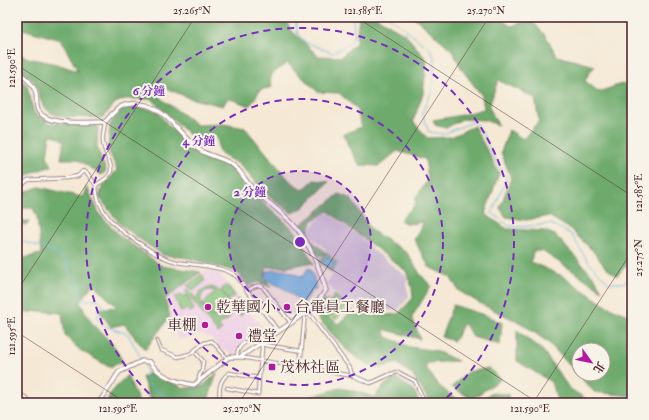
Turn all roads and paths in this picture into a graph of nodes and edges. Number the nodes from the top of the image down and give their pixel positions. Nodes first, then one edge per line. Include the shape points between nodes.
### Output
1 (17, 71) edge
2 (105, 122) junction
3 (96, 185) junction
4 (17, 195) edge
5 (248, 291) junction
6 (305, 312) junction
7 (291, 323) junction
8 (278, 331) junction
9 (265, 339) junction
10 (157, 341) dead end
11 (261, 343) junction
12 (194, 351) junction
13 (302, 351) junction
14 (239, 357) junction
15 (227, 358) junction
16 (261, 361) junction
17 (300, 367) junction
18 (353, 376) junction
19 (259, 378) junction
20 (199, 381) junction
21 (227, 388) dead end
22 (17, 395) edge
23 (30, 403) edge
24 (98, 403) edge
25 (220, 403) edge
26 (425, 403) edge

1 - 2 street via 33,86 38,110 44,117 62,122
2 - 3 street via 103,140 112,169 105,180
2 - 6 street via 118,107 130,103 148,105 158,109 201,151 235,166 252,189 291,221 310,248 326,290 316,304
3 - 4 street via 83,171 78,176 67,178 28,180 21,186
3 - 5 street via 101,208 109,220 131,239 166,259 223,270 235,275
5 - 7 street via 254,286 262,286
5 - 8 street
6 - 7 street
6 - 13 street
6 - 18 street via 311,316 350,368
7 - 8 street
8 - 9 street
9 - 11 street
9 - 14 street via 254,338 246,342 237,352
10 - 12 street via 161,350 178,357
11 - 13 street
11 - 14 street
11 - 16 street
12 - 15 street via 204,343 212,341
12 - 20 street via 203,361
13 - 17 street
14 - 15 street
14 - 16 street
15 - 20 street
16 - 17 street
16 - 19 street
17 - 18 street
18 - 26 street via 370,383 398,372 415,381
19 - 21 street via 258,394
19 - 25 street via 229,373 220,382
20 - 24 street via 194,385 179,383 159,373 150,362 143,361 119,372
22 - 23 street via 25,397

